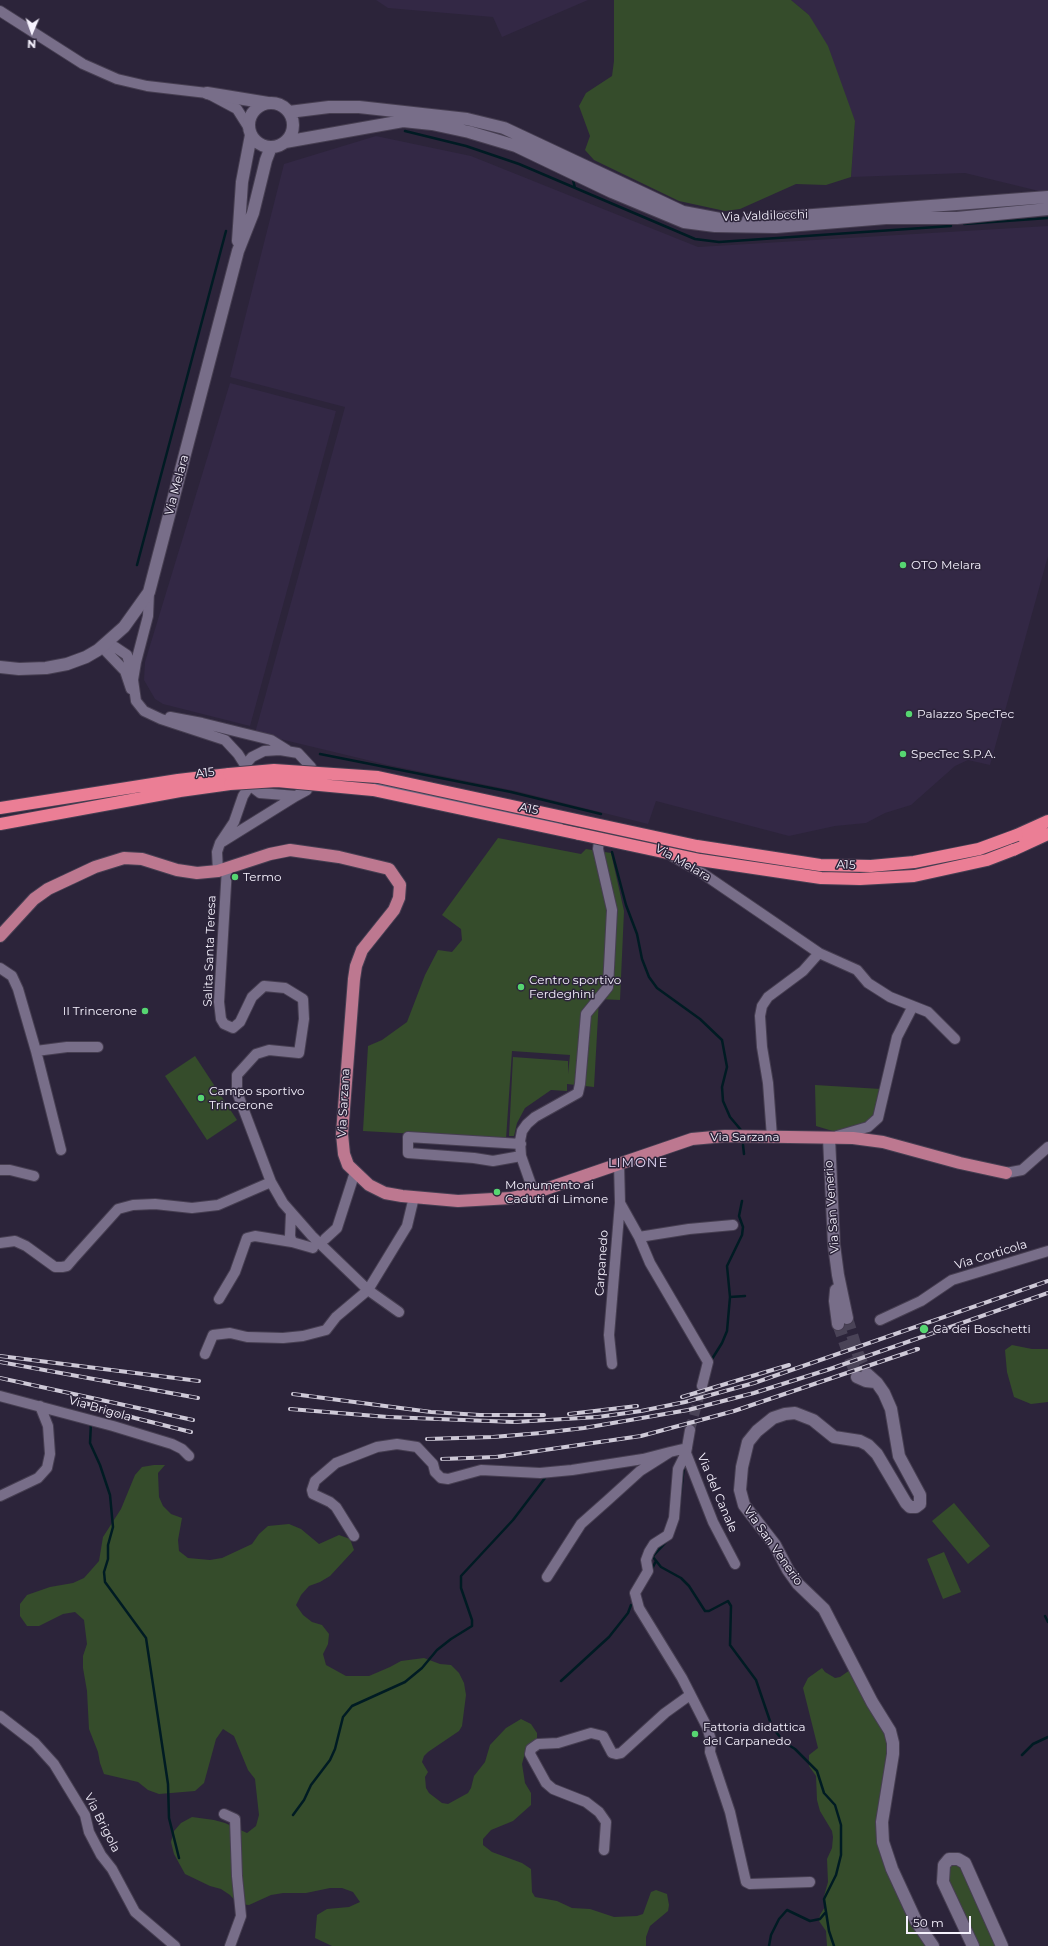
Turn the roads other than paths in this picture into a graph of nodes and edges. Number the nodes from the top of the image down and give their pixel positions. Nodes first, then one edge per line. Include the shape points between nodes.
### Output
1 (0, 12) edge
2 (208, 94) junction
3 (268, 103) junction
4 (289, 112) junction
5 (250, 132) junction
6 (285, 142) junction
7 (271, 147) junction
8 (1048, 197) edge
9 (1048, 209) edge
10 (238, 252) junction
11 (149, 592) junction
12 (104, 646) junction
13 (0, 667) edge
14 (133, 680) junction
15 (134, 695) junction
16 (151, 714) junction
17 (288, 751) junction
18 (245, 765) junction
19 (311, 767) junction
20 (230, 779) junction
21 (344, 780) junction
22 (179, 785) junction
23 (250, 785) junction
24 (307, 790) junction
25 (296, 796) junction
26 (0, 808) edge
27 (1048, 821) edge
28 (0, 824) edge
29 (600, 833) junction
30 (1048, 834) edge
31 (220, 843) junction
32 (222, 869) junction
33 (0, 936) edge
34 (819, 953) junction
35 (0, 968) edge
36 (913, 1006) junction
37 (955, 1039) dead end
38 (98, 1047) dead end
39 (36, 1051) junction
40 (772, 1137) junction
41 (829, 1138) junction
42 (520, 1144) junction
43 (1048, 1146) edge
44 (61, 1150) dead end
45 (521, 1156) junction
46 (619, 1164) junction
47 (0, 1170) edge
48 (355, 1172) junction
49 (1006, 1173) joint
50 (34, 1176) dead end
51 (271, 1182) junction
52 (534, 1193) junction
53 (414, 1197) junction
54 (620, 1203) junction
55 (291, 1213) junction
56 (733, 1225) dead end
57 (639, 1237) junction
58 (325, 1239) dead end
59 (292, 1242) junction
60 (0, 1243) edge
61 (313, 1248) dead end
62 (1048, 1252) edge
63 (368, 1290) junction
64 (220, 1299) dead end
65 (399, 1312) dead end
66 (880, 1320) dead end
67 (843, 1321) tunnel mouth
68 (205, 1354) dead end
69 (612, 1364) dead end
70 (866, 1378) tunnel mouth
71 (702, 1386) tunnel mouth
72 (0, 1396) edge
73 (40, 1406) junction
74 (690, 1430) tunnel mouth
75 (687, 1450) junction
76 (670, 1452) junction
77 (189, 1456) dead end
78 (0, 1496) edge
79 (354, 1536) dead end
80 (735, 1564) dead end
81 (547, 1577) dead end
82 (690, 1695) junction
83 (0, 1716) edge
84 (224, 1814) dead end
85 (604, 1850) dead end
86 (810, 1882) dead end
87 (175, 1946) edge
88 (230, 1946) edge
89 (934, 1946) edge
90 (973, 1946) edge
91 (1002, 1946) edge

1 - 2 street via 84,64 117,79
2 - 3 street
2 - 5 street via 236,109
3 - 4 street via 283,106
3 - 5 street via 253,111 249,119
4 - 6 street via 293,128
4 - 8 street, Via Valdilocchi via 329,107 359,107 467,119 504,128 683,212 714,218 742,220
5 - 7 street via 259,144
5 - 10 street via 242,182
6 - 7 street
6 - 9 street, Via Valdilocchi via 403,121 432,124 516,146 612,192 684,222 715,226 776,227 886,218 957,218
7 - 10 street via 253,213
10 - 11 street, Via Melara
11 - 12 street via 124,627
11 - 14 street, Via Melara via 148,616
12 - 13 street via 79,659 46,668
12 - 14 street via 115,647 127,654
12 - 15 street via 125,671
14 - 15 street, Via Melara
15 - 16 street via 140,706
16 - 17 street via 202,723 271,740
16 - 18 street via 175,725 225,740
17 - 18 street via 264,751 252,757
17 - 19 street via 298,753
18 - 23 street via 243,780
19 - 21 street, Via Melara via 330,777
19 - 24 street
20 - 22 highway, A15 / A15
20 - 27 highway, A15 / A15, bridge via 274,770 378,777 697,846 820,865 871,866 921,861 979,849
20 - 30 highway, A15 / A15, bridge via 373,790 700,860 821,878 914,876 987,860
21 - 24 street, Via Melara
21 - 29 street, Via Melara via 400,788
22 - 26 highway, A15
22 - 28 highway, A15
23 - 25 street via 260,793
23 - 31 street via 243,796 234,822
24 - 25 street
25 - 31 street
29 - 34 street, Via Melara via 653,845 702,873
29 - 42 street via 598,849 612,910 608,987 586,1014 578,1093 527,1124 522,1131
31 - 32 street via 217,852
32 - 33 main road, Via Sarzana via 197,873 177,870 142,859 124,858 108,862 48,889 34,899
32 - 48 main road, Via Sarzana via 290,850 389,869 400,885 399,898 394,910 362,950 354,979 342,1143 348,1165
32 - 51 street, Salita Santa Teresa via 219,1002 224,1024 233,1028 240,1022 252,998 264,986 285,988 303,999 304,1019 299,1053 269,1050 256,1054 237,1075 237,1092
34 - 36 street, Via Melara via 857,970 868,983 890,997
34 - 40 street via 803,971 768,997 762,1006 762,1047
35 - 39 street via 12,976
36 - 37 street, Via Melara via 928,1012
36 - 41 street via 897,1037 878,1118 868,1127
38 - 39 street
39 - 44 street
40 - 41 main road, Via Sarzana
40 - 46 main road, Via Sarzana via 709,1136 692,1139
41 - 49 main road, Via Sarzana via 883,1142
41 - 67 street, Via San Venerio via 834,1245
42 - 45 street
42 - 45 street via 408,1137 408,1153 493,1161
43 - 49 street via 1022,1170
45 - 52 street
46 - 52 main road, Via Sarzana
46 - 54 street, Carpanedo
47 - 50 street
48 - 53 main road, Via Sarzana via 369,1186 385,1193
48 - 58 street via 337,1228
51 - 55 street
51 - 60 street via 218,1205 192,1208 155,1204 118,1209 67,1266 54,1267 15,1241
52 - 53 main road, Via Sarzana via 484,1201
53 - 63 street via 407,1226
54 - 57 street
54 - 69 street, Carpanedo via 609,1335
55 - 59 street
55 - 63 street
56 - 57 street
57 - 71 street via 650,1263 708,1362
59 - 61 street
59 - 64 street via 255,1236 246,1238 235,1272
62 - 66 street, Via Corticola via 952,1280 921,1301
63 - 65 street
63 - 68 street via 336,1317 326,1330 283,1338 247,1337 230,1333 213,1335
70 - 89 street, Via San Venerio via 884,1393 891,1409 899,1456 920,1495 920,1504 910,1507 906,1503 877,1454 868,1445 834,1436 813,1420 795,1413 773,1418 748,1442 740,1490 744,1505 775,1545 788,1570 798,1584 824,1609 872,1702 890,1731 893,1754 882,1816 883,1842 892,1869 916,1921
72 - 73 street, Via Brigola
73 - 77 street, Via Brigola via 172,1444
73 - 78 street via 48,1426 50,1454 47,1468 38,1478
74 - 75 street, Via del Canale
75 - 76 street
75 - 80 street, Via del Canale via 713,1522
75 - 82 street via 678,1469 674,1518 668,1535 654,1544 648,1552 648,1571 635,1593 639,1608
76 - 79 street via 572,1470 540,1473 481,1470 448,1479 441,1478 434,1472 433,1464 417,1447 398,1444 377,1447 336,1463 315,1481 312,1490 313,1494 336,1507
76 - 81 street via 640,1471 581,1524
82 - 85 street via 665,1713 621,1753 612,1752 603,1736 591,1733 558,1743 538,1744 531,1749 530,1754 546,1783 553,1789 586,1802 599,1812 606,1822
82 - 86 street via 707,1726 711,1740 710,1752 730,1812 746,1882
83 - 87 street, Via Brigola via 35,1743 54,1764 84,1815 89,1832 101,1855 112,1869 135,1912
84 - 88 street via 236,1819 241,1916
90 - 91 street via 943,1882 942,1872 949,1859 958,1859 965,1863

